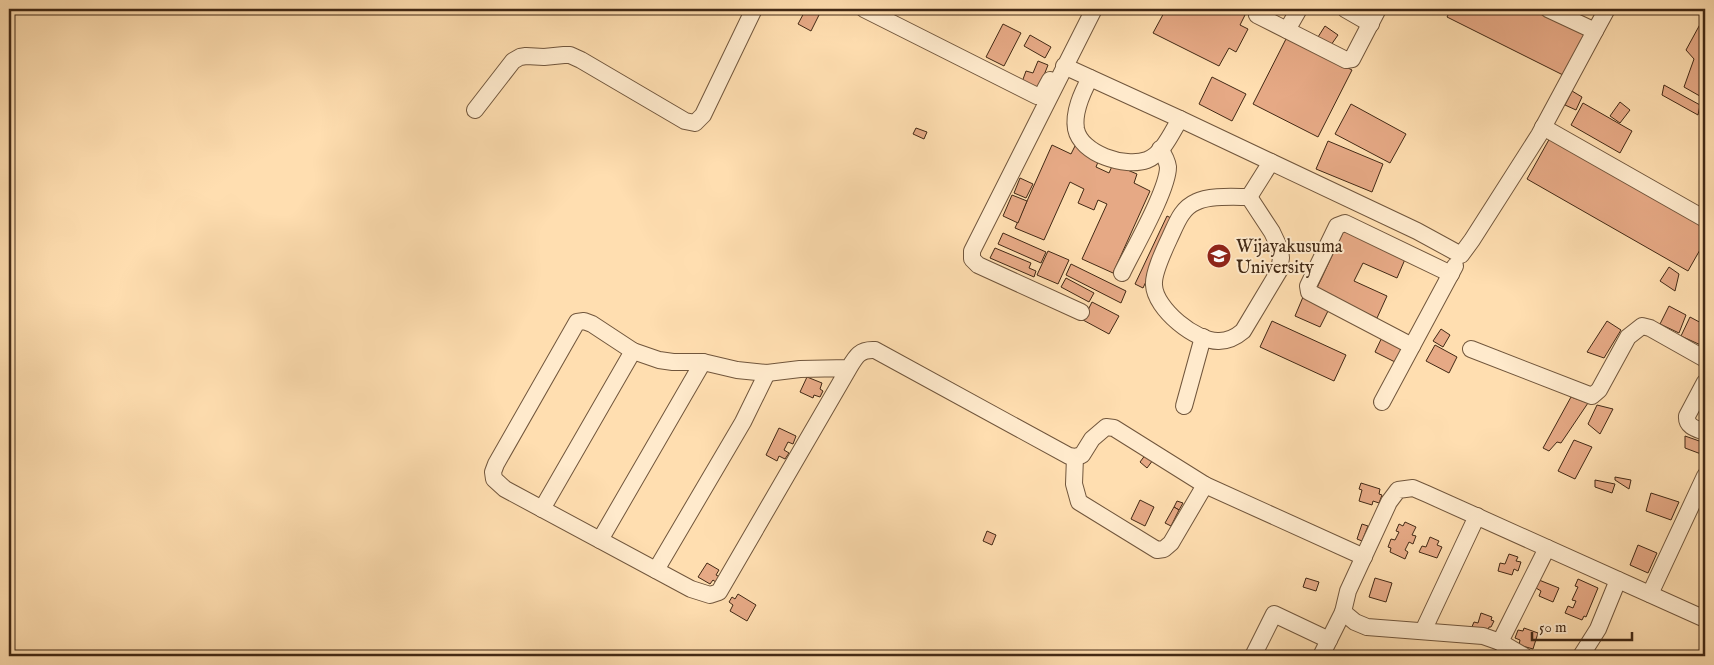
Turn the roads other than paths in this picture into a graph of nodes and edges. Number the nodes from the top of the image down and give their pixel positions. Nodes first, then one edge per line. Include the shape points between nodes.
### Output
1 (754, 9) edge
2 (864, 9) edge
3 (1086, 9) edge
4 (1094, 9) edge
5 (1298, 9) edge
6 (1344, 9) edge
7 (1378, 9) edge
8 (1548, 9) edge
9 (1607, 9) edge
10 (1257, 15) dead end
11 (1371, 24) junction
12 (1287, 30) junction
13 (1595, 31) junction
14 (1064, 66) junction
15 (1090, 78) junction
16 (475, 110) dead end
17 (1180, 118) junction
18 (1543, 128) junction
19 (1160, 149) junction
20 (1271, 162) junction
21 (1249, 197) junction
22 (1705, 220) edge
23 (1461, 255) junction
24 (1122, 273) dead end
25 (1451, 274) junction
26 (1081, 312) dead end
27 (1203, 337) junction
28 (1412, 346) junction
29 (1471, 349) dead end
30 (633, 351) junction
31 (1705, 359) edge
32 (703, 362) junction
33 (849, 368) junction
34 (767, 373) junction
35 (1705, 382) edge
36 (1382, 402) dead end
37 (1184, 406) dead end
38 (1705, 432) edge
39 (1075, 457) junction
40 (1705, 476) edge
41 (1205, 485) junction
42 (542, 509) junction
43 (1477, 516) junction
44 (600, 540) junction
45 (1547, 548) junction
46 (1364, 557) junction
47 (656, 570) junction
48 (1618, 580) junction
49 (1650, 594) junction
50 (1343, 612) junction
51 (1705, 619) edge
52 (1423, 631) junction
53 (1329, 640) junction
54 (1500, 642) junction
55 (1253, 656) edge
56 (1321, 656) edge
57 (1524, 656) edge
58 (1581, 656) edge

1 - 16 street via 703,115 695,123 685,121 570,55 520,57
2 - 3 street via 1037,96 1043,92
4 - 14 street
5 - 12 street
6 - 11 street
7 - 11 street
8 - 13 street
9 - 13 street
10 - 12 street
11 - 12 street via 1352,59 1346,60
13 - 18 street
14 - 15 street
14 - 26 street via 972,251 972,259 978,265
15 - 17 street
15 - 19 street via 1076,119 1082,142 1110,159 1122,162 1148,160
17 - 19 street
17 - 20 street
18 - 22 street
18 - 23 street
19 - 24 street via 1167,163 1166,179
20 - 21 street
20 - 23 street
21 - 27 street via 1280,249 1279,271 1243,331 1235,338 1218,342
21 - 27 street via 1196,201 1180,216 1160,260 1153,284 1158,298 1176,322
23 - 25 street
25 - 28 street
25 - 28 street via 1345,223 1337,226 1308,286 1309,292
27 - 37 street
28 - 36 street
29 - 31 street via 1592,396 1600,390 1628,337 1642,326
30 - 32 street via 659,360
30 - 42 street
30 - 42 street via 584,321 578,322 572,330 493,472 494,479 501,486
32 - 34 street
32 - 44 street
33 - 34 street
33 - 39 street via 856,356 866,349 875,350 1050,447
33 - 47 street via 719,592 710,595 700,593
34 - 47 street via 743,422
35 - 38 street via 1687,416 1689,425
39 - 41 street via 1082,455 1092,439 1106,427 1114,428
39 - 41 street via 1074,484 1080,502 1157,550 1171,543
40 - 49 street
41 - 46 street
42 - 44 street
43 - 45 street
43 - 46 street via 1412,488 1398,490 1389,502
43 - 52 street
44 - 47 street
45 - 48 street
45 - 54 street
46 - 50 street via 1348,591
48 - 49 street
48 - 58 street via 1598,629
49 - 51 street
50 - 52 street via 1355,622 1367,626
50 - 53 street
52 - 54 street via 1483,636
53 - 55 street via 1274,614
53 - 56 street
54 - 57 street

